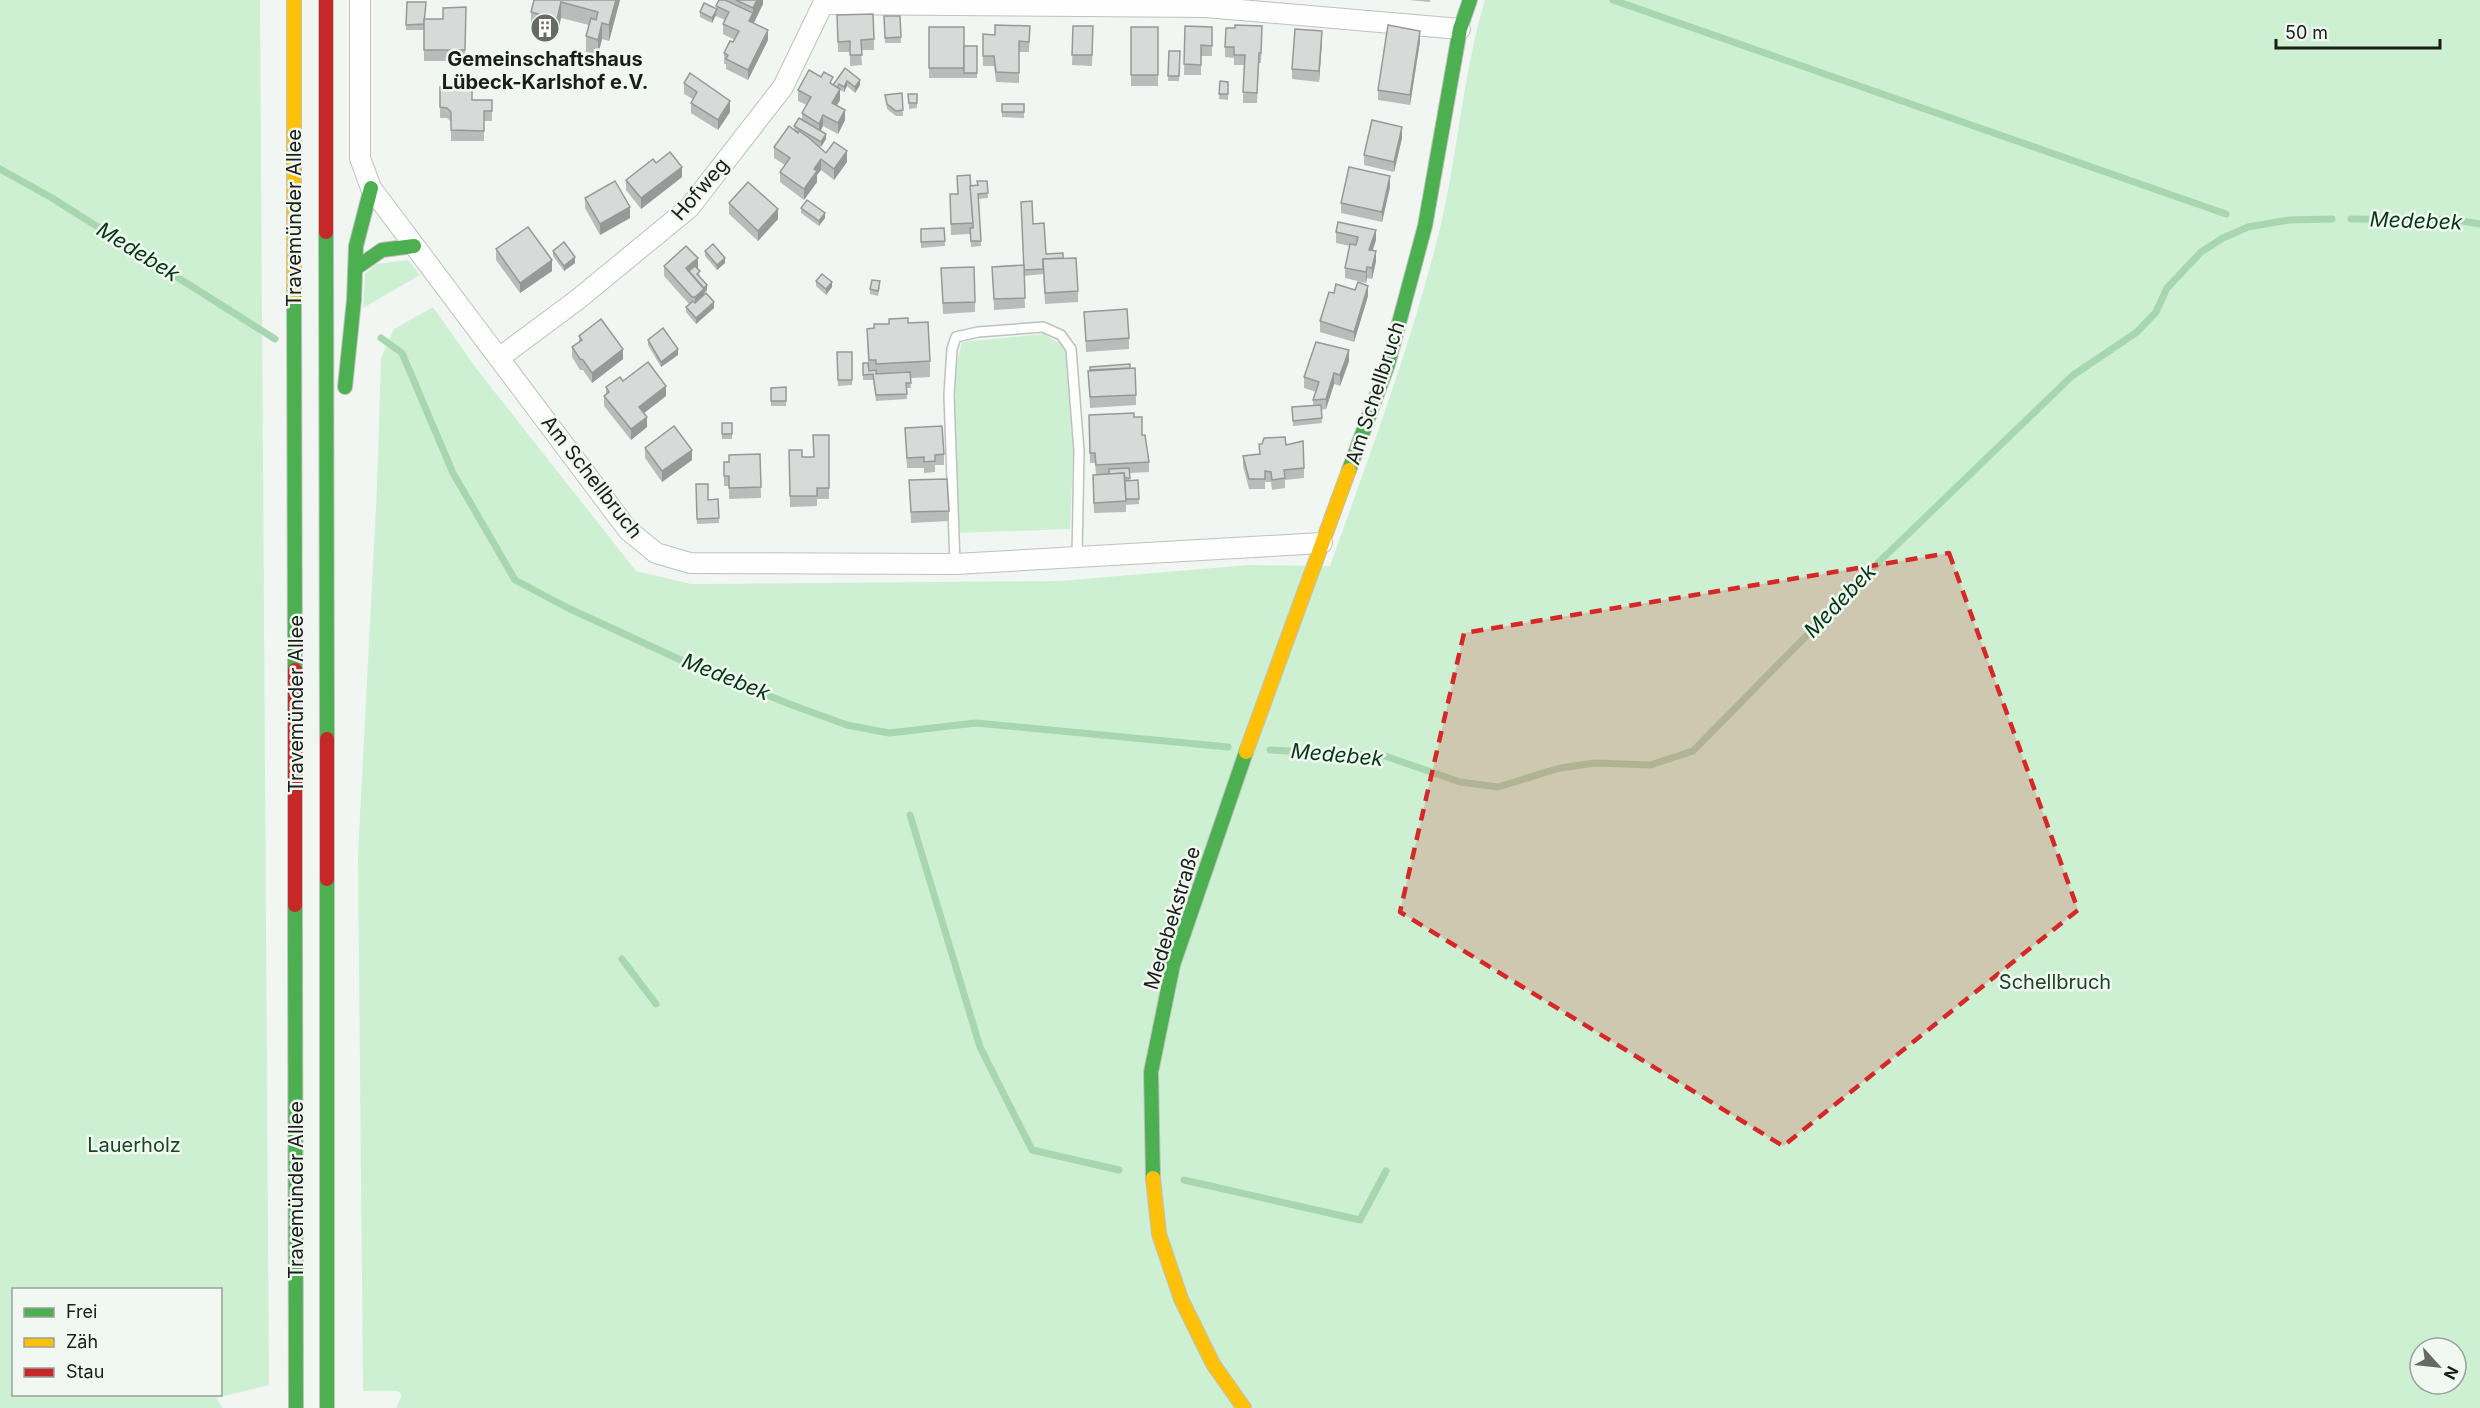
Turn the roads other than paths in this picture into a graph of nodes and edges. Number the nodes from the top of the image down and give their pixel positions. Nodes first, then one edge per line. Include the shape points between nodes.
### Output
1 (294, 0) edge
2 (326, 0) edge
3 (360, 0) edge
4 (1470, 0) edge
5 (824, 2) edge
6 (1460, 29) junction
7 (371, 188) junction
8 (414, 246) junction
9 (356, 268) junction
10 (500, 358) junction
11 (343, 405) dead end
12 (340, 428) dead end
13 (1322, 543) junction
14 (327, 556) junction
15 (1077, 557) junction
16 (955, 564) junction
17 (296, 1408) edge
18 (327, 1408) edge
19 (1244, 1408) edge

1 - 17 main road, Travemünder Allee
2 - 14 main road, Travemünder Allee
3 - 7 street via 360,158
4 - 6 main road, Am Schellbruch
5 - 6 street via 1206,7
5 - 10 street, Hofweg via 783,87 689,208
6 - 13 main road, Am Schellbruch via 1425,226 1388,364
7 - 8 street, Am Schellbruch
7 - 9 main road via 356,246
8 - 9 main road via 382,250
8 - 10 street, Am Schellbruch
9 - 11 main road
10 - 16 street, Am Schellbruch via 628,530 656,553 690,563
12 - 14 main road
13 - 15 street, Am Schellbruch
13 - 19 main road, Medebekstraße via 1173,965 1151,1072 1152,1165 1159,1234 1181,1299 1213,1364
14 - 18 main road, Travemünder Allee
15 - 16 street, Am Schellbruch
15 - 16 lane via 1079,451 1071,350 1061,335 1044,327 956,337 949,395

